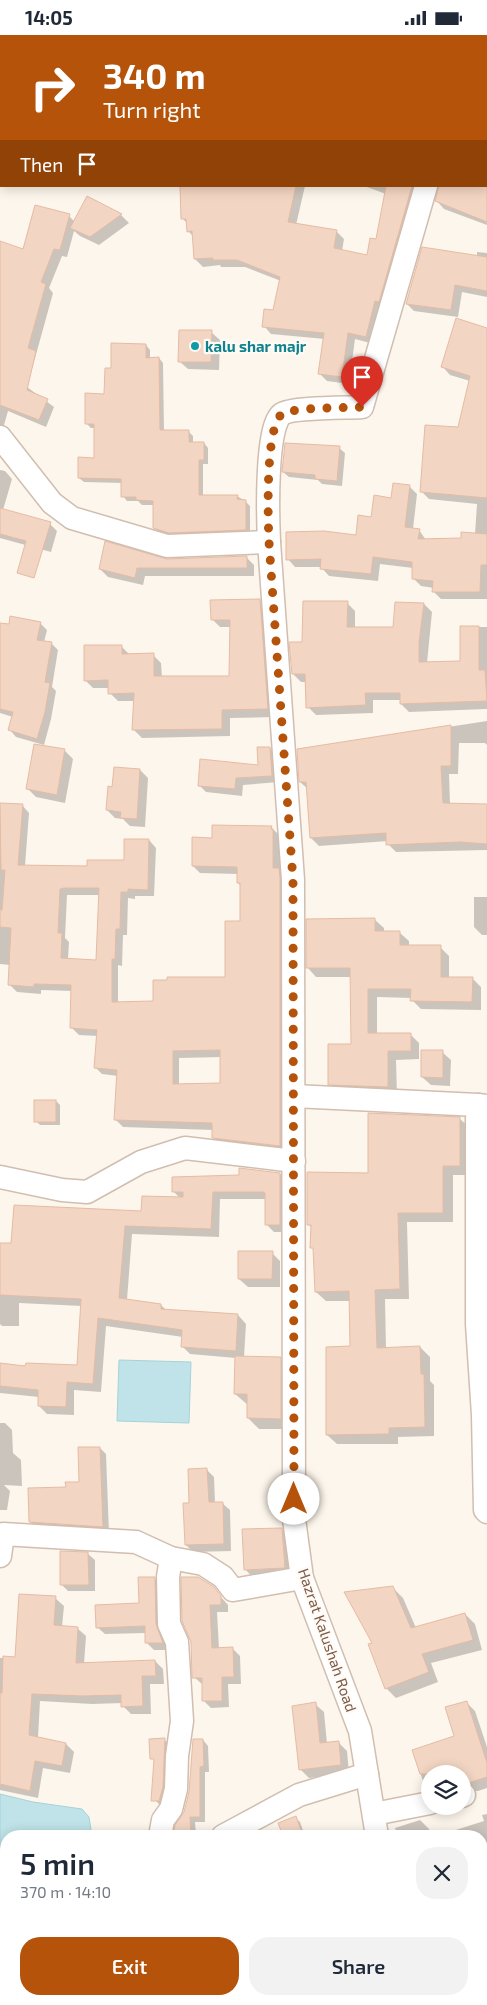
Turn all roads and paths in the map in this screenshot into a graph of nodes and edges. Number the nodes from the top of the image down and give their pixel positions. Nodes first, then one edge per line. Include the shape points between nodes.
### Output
1 (426, 187) edge
2 (0, 437) edge
3 (269, 542) junction
4 (294, 1096) junction
5 (482, 1106) edge
6 (294, 1161) junction
7 (0, 1177) edge
8 (487, 1512) edge
9 (2, 1533) edge
10 (0, 1556) edge
11 (171, 1558) junction
12 (302, 1578) junction
13 (367, 1774) junction
14 (421, 1807) edge
15 (375, 1825) edge
16 (161, 1830) edge
17 (234, 1830) edge

1 - 3 street, Hazrat Kalushah Road via 362,407 294,410 282,414 275,424 267,489
2 - 3 street via 52,503 72,518 166,545
3 - 4 street, Hazrat Kalushah Road via 293,880
4 - 5 street
4 - 6 street, Hazrat Kalushah Road
5 - 8 street via 476,1324
6 - 7 street via 185,1149 140,1162 86,1191 62,1190
6 - 12 street, Hazrat Kalushah Road via 294,1519
9 - 10 street
9 - 11 street via 136,1542
11 - 12 street via 203,1564 223,1577 233,1590
11 - 16 street via 169,1624 177,1642 182,1721 176,1789
12 - 13 street, Hazrat Kalushah Road via 360,1731
13 - 15 street, Hazrat Kalushah Road
13 - 17 street via 299,1795
14 - 15 street

